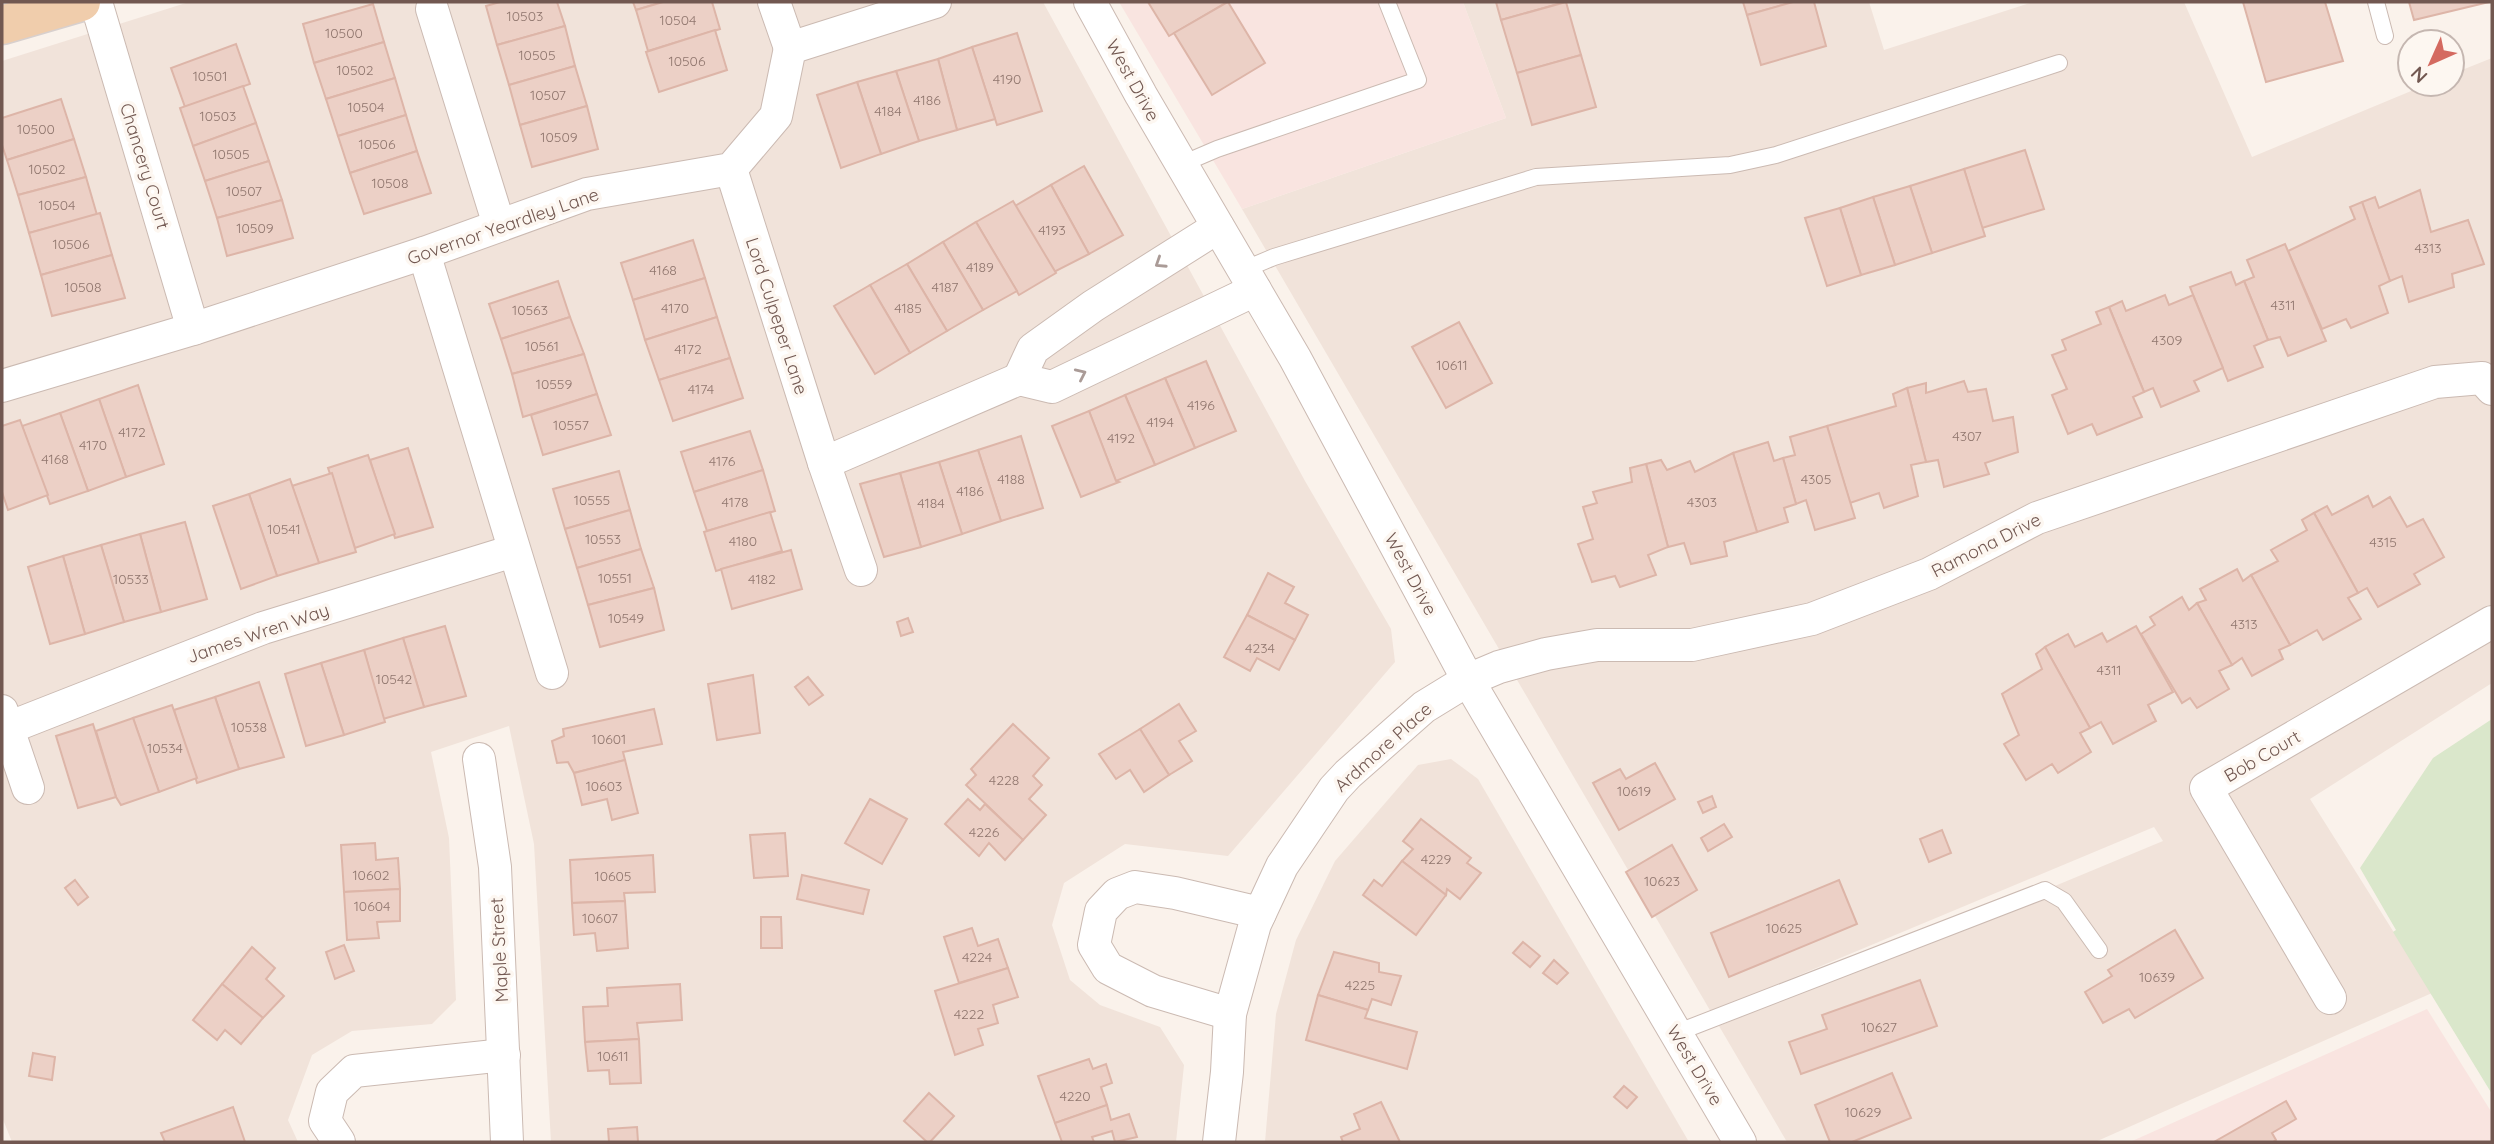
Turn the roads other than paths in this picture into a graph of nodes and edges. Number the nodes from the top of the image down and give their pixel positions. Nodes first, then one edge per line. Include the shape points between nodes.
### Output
1 (81, 2) edge
2 (96, 2) edge
3 (775, 2) edge
4 (935, 2) edge
5 (1090, 2) edge
6 (1387, 2) edge
7 (2375, 2) edge
8 (432, 9) dead end
9 (2, 25) edge
10 (2385, 36) dead end
11 (790, 48) junction
12 (2059, 63) dead end
13 (1182, 164) junction
14 (731, 169) junction
15 (499, 225) junction
16 (1218, 227) junction
17 (424, 253) junction
18 (1249, 280) junction
19 (193, 329) junction
20 (1019, 379) junction
21 (2, 386) edge
22 (2492, 389) edge
23 (824, 463) junction
24 (513, 551) junction
25 (861, 570) dead end
26 (2492, 622) edge
27 (552, 673) dead end
28 (1468, 680) junction
29 (5, 719) edge
30 (479, 759) dead end
31 (28, 788) dead end
32 (1260, 913) junction
33 (2099, 950) dead end
34 (2330, 998) dead end
35 (1230, 1014) junction
36 (1676, 1033) junction
37 (504, 1055) junction
38 (339, 1142) edge
39 (508, 1142) edge
40 (1219, 1142) edge
41 (1740, 1142) edge

1 - 9 main road
2 - 19 street, Chancery Court
3 - 11 street
4 - 11 street
5 - 13 street, West Drive
6 - 13 lane via 1418,80
7 - 10 lane
8 - 15 street
11 - 14 street via 776,116
12 - 18 lane via 1776,155 1730,165 1536,177 1287,253
13 - 16 street, West Drive
14 - 15 street, Governor Yeardley Lane via 587,194
14 - 23 street, Lord Culpeper Lane
15 - 17 street, Governor Yeardley Lane
16 - 18 street, West Drive
16 -> 20 street via 1033,349
17 - 19 street, Governor Yeardley Lane
17 - 24 street
20 -> 18 street via 1052,387
18 - 28 street, West Drive
19 - 21 street, Governor Yeardley Lane
20 - 23 street
22 - 28 street, Ramona Drive via 2482,378 2422,386 2037,518 1929,574 1811,619 1692,645 1597,645 1546,654
23 - 25 street, Lord Culpeper Lane
24 - 27 street
24 - 29 street, James Wren Way via 263,628
26 - 34 street, Bob Court via 2206,788
28 - 32 street, Ardmore Place via 1424,707 1334,789 1282,866
28 - 36 street, West Drive
29 - 31 street, James Wren Way
30 - 37 street, Maple Street via 495,867
32 - 35 street, Ardmore Place
32 - 35 street via 1135,887 1117,894 1101,911 1094,945 1108,968 1153,991
33 - 36 lane via 2064,901 2045,890
35 - 40 street, Ardmore Place
36 - 41 street, West Drive
37 - 38 street via 354,1071 332,1092 325,1121
37 - 39 street, Maple Street

